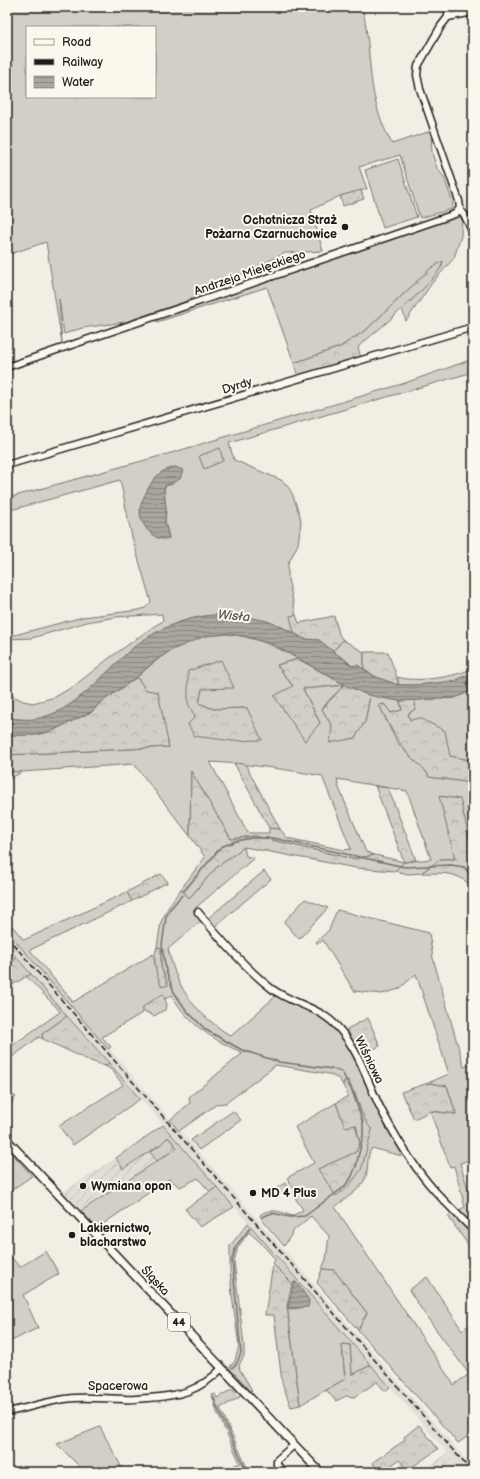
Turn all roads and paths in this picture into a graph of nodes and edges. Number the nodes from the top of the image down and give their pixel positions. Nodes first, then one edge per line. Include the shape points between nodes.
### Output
1 (448, 7) edge
2 (473, 12) edge
3 (448, 17) junction
4 (459, 210) junction
5 (473, 234) edge
6 (473, 327) edge
7 (7, 368) edge
8 (7, 465) edge
9 (198, 912) dead end
10 (7, 1140) edge
11 (473, 1230) edge
12 (222, 1368) junction
13 (7, 1412) edge
14 (294, 1445) junction
15 (284, 1472) edge
16 (320, 1472) edge

1 - 3 street
2 - 3 street
3 - 4 street via 419,63 417,75 459,201
4 - 5 street via 464,214
4 - 7 street, Andrzeja Mielęckiego via 453,215
6 - 8 street, Dyrdy
9 - 11 street, Wiśniowa via 224,943 274,990 323,1014 333,1022 350,1043 384,1116 412,1160 434,1190
10 - 12 main road, Śląska / 44
12 - 13 street, Spacerowa via 202,1385 173,1396 130,1399 74,1398
12 - 14 main road, Śląska / 44
14 - 15 street via 277,1460
14 - 16 main road, Śląska / 44

